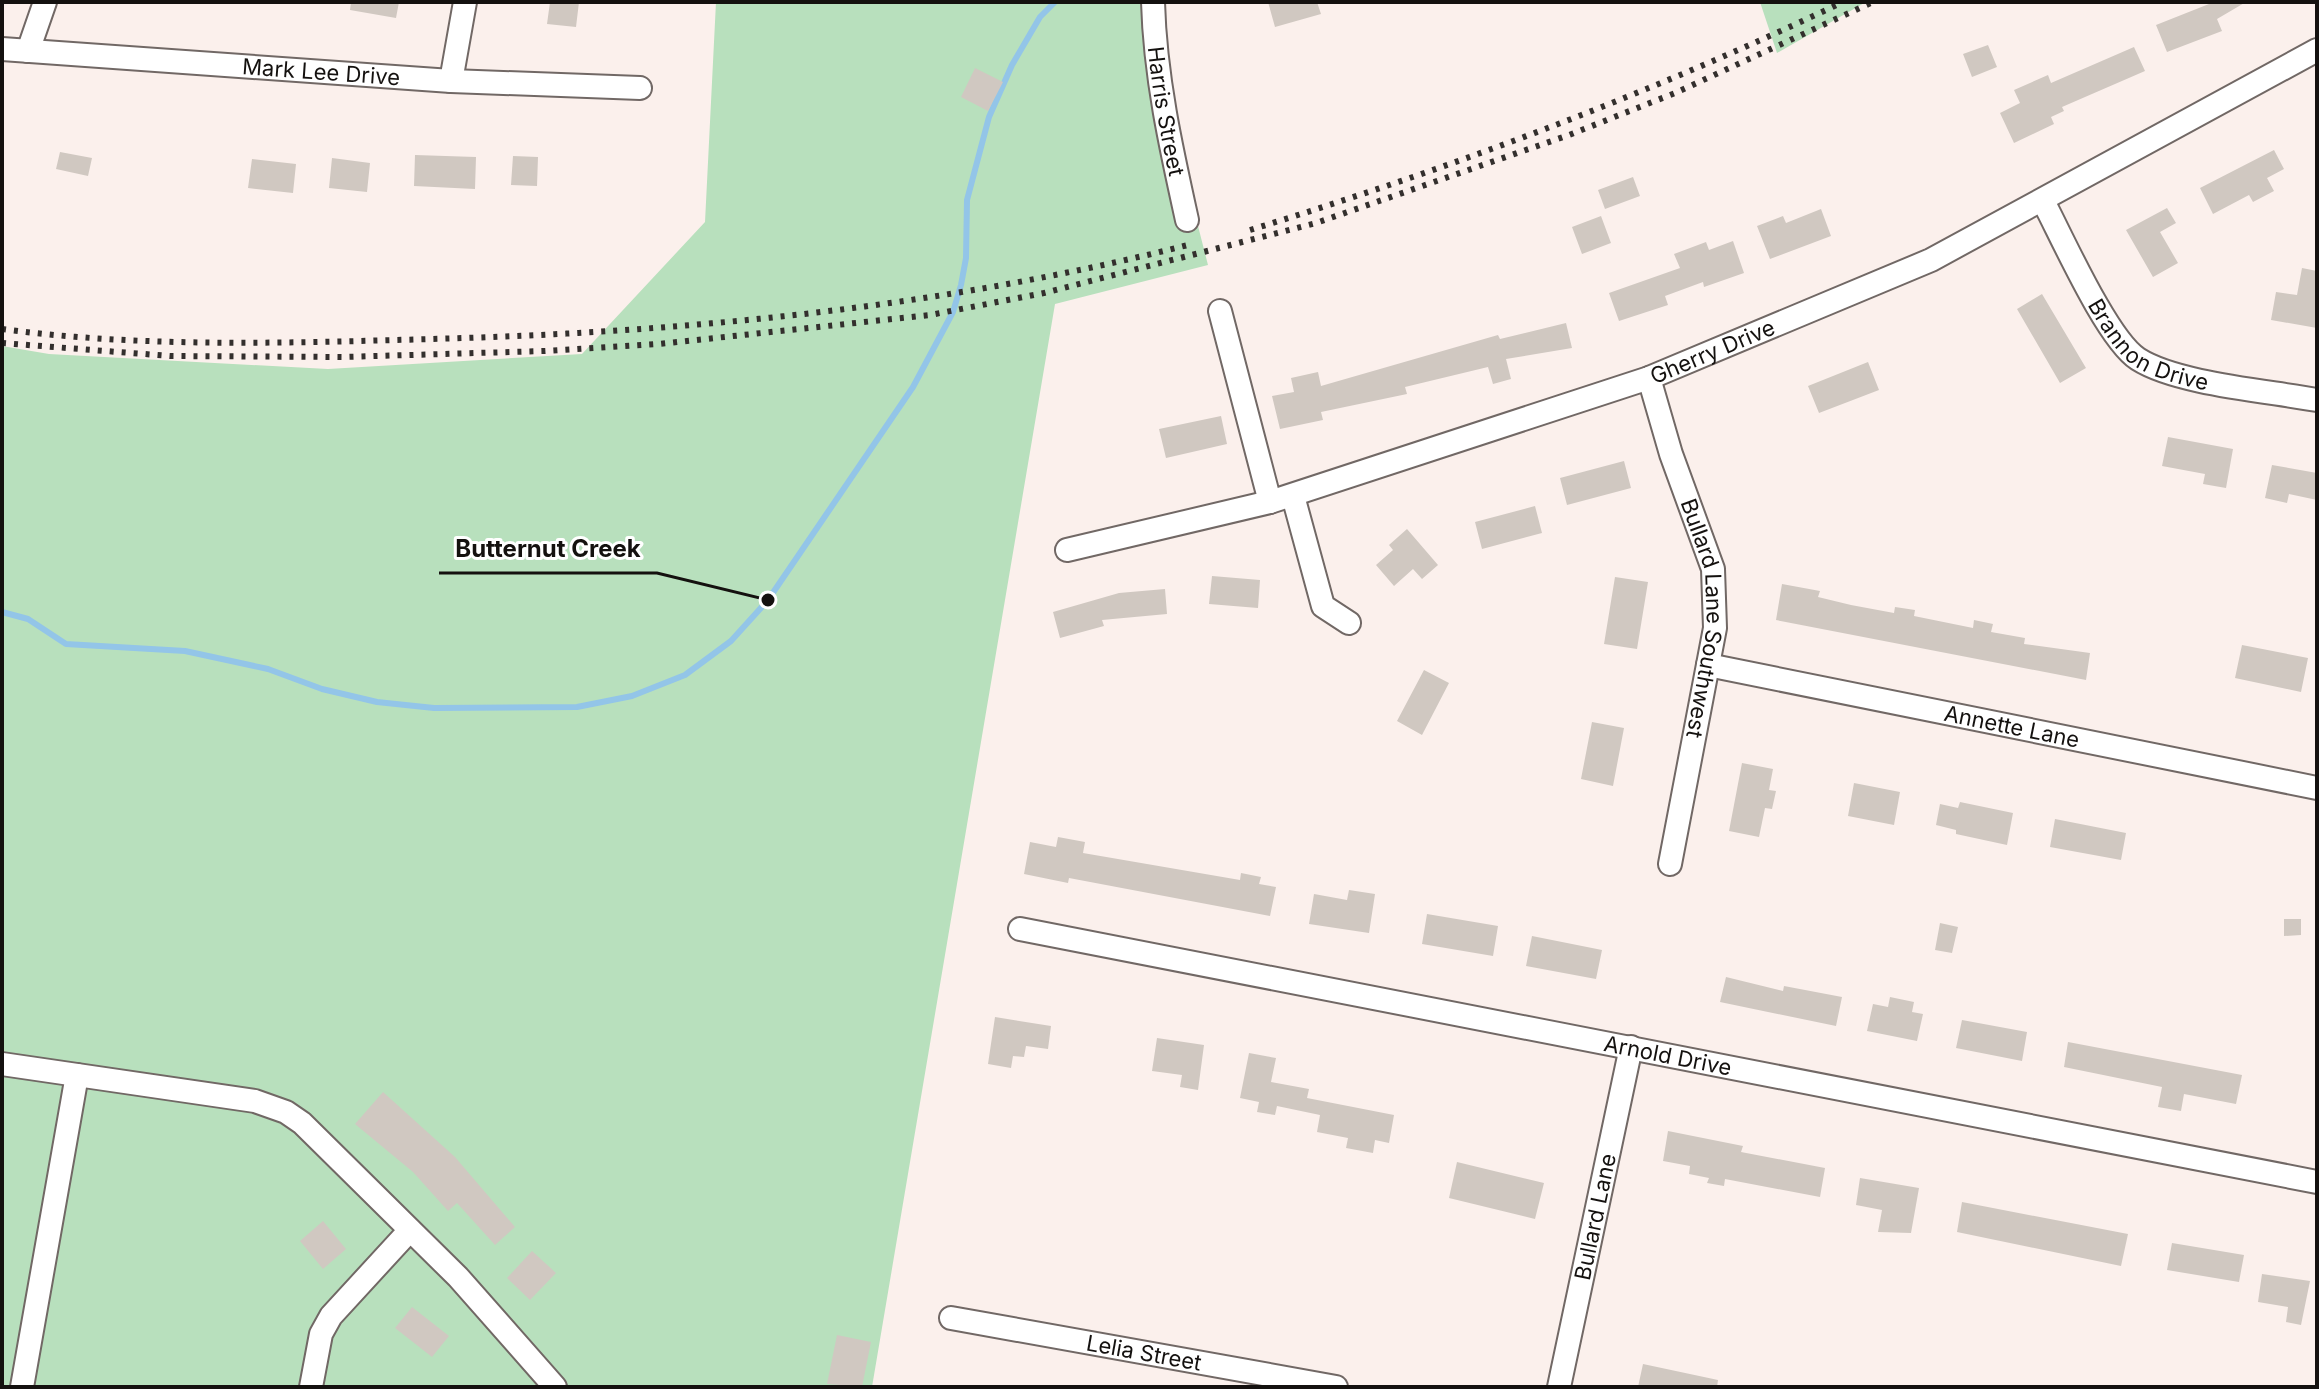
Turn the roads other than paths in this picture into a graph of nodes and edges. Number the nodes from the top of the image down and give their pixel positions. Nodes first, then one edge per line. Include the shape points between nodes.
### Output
1 (45, 2) edge
2 (465, 2) edge
3 (1153, 2) edge
4 (2, 49) edge
5 (2317, 50) edge
6 (28, 51) junction
7 (451, 81) junction
8 (640, 88) dead end
9 (2043, 201) junction
10 (1187, 220) dead end
11 (1220, 311) dead end
12 (1649, 378) junction
13 (2317, 400) edge
14 (1293, 496) junction
15 (1270, 502) junction
16 (1067, 550) dead end
17 (1349, 623) dead end
18 (1708, 665) junction
19 (2317, 788) edge
20 (1670, 864) dead end
21 (1020, 929) dead end
22 (1631, 1047) junction
23 (2, 1064) edge
24 (77, 1075) junction
25 (2317, 1182) edge
26 (410, 1230) junction
27 (951, 1318) dead end
28 (22, 1387) edge
29 (311, 1387) edge
30 (555, 1387) edge
31 (1336, 1387) edge
32 (1559, 1387) edge

1 - 6 street
2 - 7 street
3 - 10 street, Harris Street via 1168,138
4 - 6 street, Mark Lee Drive
5 - 9 street, Gherry Drive
6 - 7 street, Mark Lee Drive
7 - 8 street, Mark Lee Drive
9 - 12 street, Gherry Drive via 1931,260
9 - 13 street, Brannon Drive via 2105,315 2137,358 2181,376
11 - 15 street
12 - 14 street, Gherry Drive
12 - 18 street, Bullard Lane Southwest via 1713,569 1715,628
14 - 15 street, Gherry Drive
14 - 17 street via 1323,606
15 - 16 street, Gherry Drive
18 - 19 street, Annette Lane
18 - 20 street, Bullard Lane Southwest
21 - 22 street, Arnold Drive
22 - 25 street, Arnold Drive
22 - 32 street, Bullard Lane
23 - 24 street
24 - 26 street via 255,1101 286,1112
24 - 28 street
26 - 29 street via 331,1316 321,1334
26 - 30 street via 515,1337
27 - 31 street, Lelia Street

